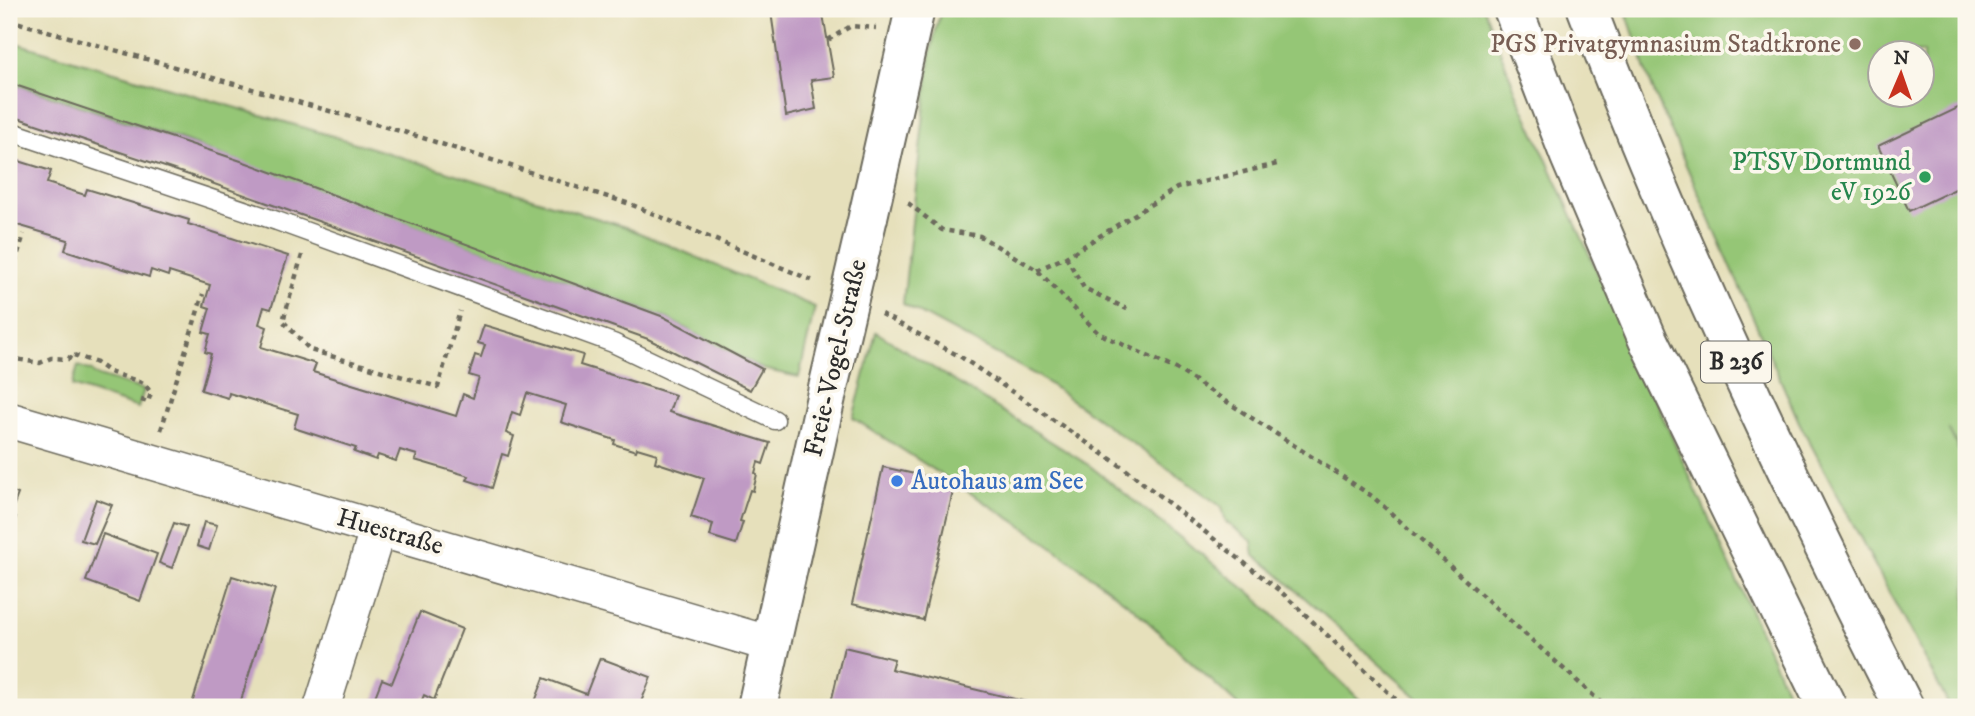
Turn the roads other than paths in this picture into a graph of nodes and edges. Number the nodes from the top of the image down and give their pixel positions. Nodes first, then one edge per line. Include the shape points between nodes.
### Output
1 (915, 9) edge
2 (1513, 9) edge
3 (1587, 9) edge
4 (9, 131) edge
5 (9, 420) edge
6 (775, 420) dead end
7 (379, 529) junction
8 (770, 644) junction
9 (322, 707) edge
10 (757, 707) edge
11 (1827, 707) edge
12 (1904, 707) edge

1 - 8 main road, Freie-Vogel-Straße, bridge
2 - 11 main road, B 236 via 1648,340
3 - 12 main road, B 236 via 1629,119 1760,415
4 - 6 lane via 309,232 613,344
5 - 7 street, Huestraße
7 - 8 street, Huestraße
7 - 9 street
8 - 10 main road, Freie-Vogel-Straße

